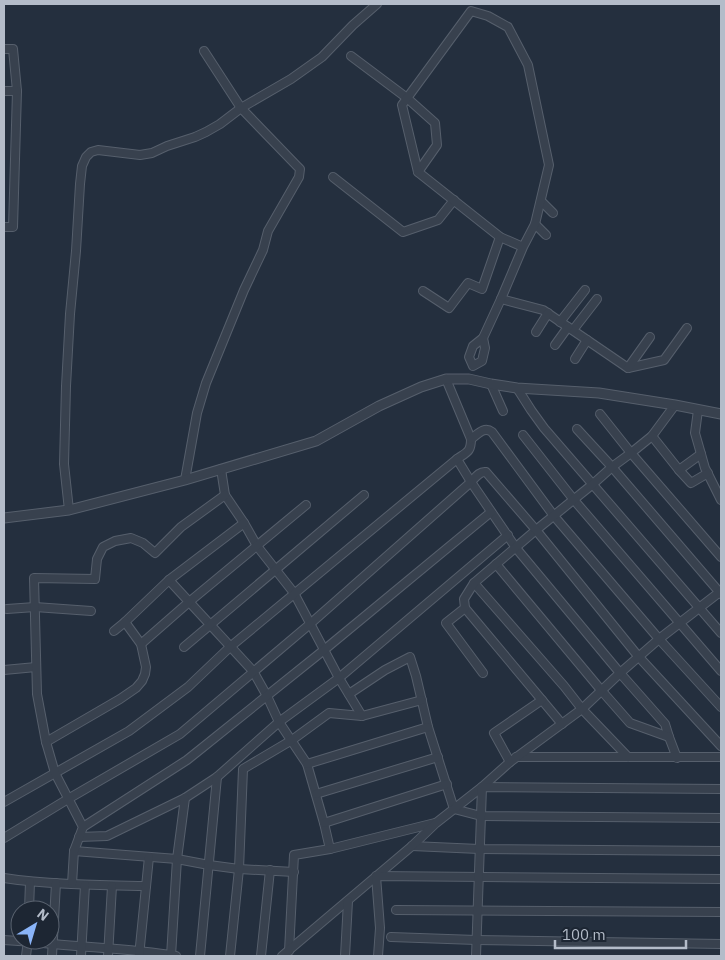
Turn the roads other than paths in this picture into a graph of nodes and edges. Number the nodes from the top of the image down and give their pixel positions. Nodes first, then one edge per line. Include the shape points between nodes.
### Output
1 (377, 4) edge
2 (4, 49) edge
3 (204, 52) dead end
4 (352, 56) dead end
5 (4, 91) edge
6 (18, 91) junction
7 (407, 98) junction
8 (241, 108) junction
9 (418, 172) junction
10 (333, 177) dead end
11 (454, 200) junction
12 (541, 201) junction
13 (553, 213) dead end
14 (535, 224) junction
15 (4, 227) edge
16 (546, 235) dead end
17 (500, 237) junction
18 (523, 247) junction
19 (585, 290) dead end
20 (423, 291) dead end
21 (501, 299) junction
22 (597, 299) dead end
23 (548, 314) junction
24 (560, 322) junction
25 (570, 328) junction
26 (686, 328) dead end
27 (536, 332) dead end
28 (650, 337) dead end
29 (483, 338) junction
30 (587, 340) junction
31 (555, 345) dead end
32 (575, 359) dead end
33 (473, 366) junction
34 (628, 368) junction
35 (446, 379) junction
36 (469, 379) junction
37 (491, 384) junction
38 (517, 388) junction
39 (675, 405) junction
40 (698, 410) junction
41 (503, 411) dead end
42 (600, 414) dead end
43 (721, 414) edge
44 (577, 429) dead end
45 (522, 435) dead end
46 (652, 436) junction
47 (471, 439) junction
48 (631, 452) junction
49 (701, 454) junction
50 (457, 459) junction
51 (612, 467) junction
52 (221, 469) junction
53 (679, 470) junction
54 (708, 473) junction
55 (186, 480) junction
56 (471, 482) junction
57 (593, 484) junction
58 (225, 495) junction
59 (364, 495) dead end
60 (574, 500) junction
61 (721, 500) edge
62 (306, 505) dead end
63 (69, 510) junction
64 (491, 512) junction
65 (554, 516) junction
66 (4, 518) edge
67 (244, 523) junction
68 (536, 530) junction
69 (508, 535) junction
70 (257, 546) junction
71 (516, 548) junction
72 (721, 557) edge
73 (496, 564) junction
74 (276, 570) junction
75 (169, 580) junction
76 (474, 582) junction
77 (721, 592) edge
78 (294, 593) junction
79 (189, 602) junction
80 (699, 607) junction
81 (35, 608) junction
82 (465, 608) junction
83 (7, 609) dead end
84 (91, 611) dead end
85 (125, 622) junction
86 (310, 624) junction
87 (680, 624) junction
88 (210, 625) junction
89 (114, 631) dead end
90 (721, 633) edge
91 (658, 639) junction
92 (141, 644) junction
93 (184, 647) dead end
94 (230, 647) junction
95 (324, 650) junction
96 (638, 656) junction
97 (36, 667) junction
98 (4, 670) edge
99 (253, 671) junction
100 (721, 671) edge
101 (620, 672) junction
102 (483, 674) dead end
103 (339, 678) junction
104 (600, 690) junction
105 (349, 694) junction
106 (267, 696) junction
107 (422, 700) junction
108 (542, 700) junction
109 (721, 707) edge
110 (582, 708) junction
111 (362, 716) junction
112 (279, 722) junction
113 (562, 724) junction
114 (428, 727) junction
115 (669, 737) junction
116 (292, 740) junction
117 (46, 742) junction
118 (721, 746) edge
119 (438, 757) junction
120 (721, 757) edge
121 (628, 758) junction
122 (677, 758) junction
123 (513, 760) junction
124 (308, 764) junction
125 (55, 773) junction
126 (217, 777) junction
127 (447, 784) junction
128 (482, 787) junction
129 (721, 789) edge
130 (316, 794) junction
131 (185, 798) junction
132 (68, 799) junction
133 (4, 802) edge
134 (454, 809) junction
135 (481, 816) junction
136 (721, 818) edge
137 (324, 822) junction
138 (436, 823) junction
139 (83, 827) junction
140 (79, 837) junction
141 (4, 838) edge
142 (412, 846) junction
143 (330, 849) junction
144 (479, 849) junction
145 (74, 851) junction
146 (721, 852) edge
147 (149, 857) junction
148 (177, 859) junction
149 (209, 865) junction
150 (239, 869) junction
151 (270, 870) junction
152 (294, 872) junction
153 (376, 876) junction
154 (478, 877) junction
155 (4, 878) edge
156 (721, 879) edge
157 (30, 882) junction
158 (56, 883) junction
159 (72, 884) junction
160 (86, 885) junction
161 (112, 886) junction
162 (146, 886) junction
163 (29, 900) edge
164 (55, 900) edge
165 (348, 901) junction
166 (396, 910) dead end
167 (478, 910) junction
168 (721, 912) edge
169 (391, 937) dead end
170 (476, 940) junction
171 (60, 944) edge
172 (721, 944) edge
173 (81, 946) junction
174 (289, 951) junction
175 (109, 952) edge
176 (139, 953) edge
177 (81, 956) edge
178 (172, 956) edge
179 (200, 956) edge
180 (230, 956) edge
181 (261, 956) edge
182 (282, 956) edge
183 (345, 956) edge
184 (378, 956) edge
185 (476, 956) edge

1 - 8 street via 322,56 291,79
2 - 6 street via 12,49
3 - 8 street
4 - 7 street
5 - 6 street
6 - 15 street via 13,227
7 - 9 street via 402,106
7 - 9 street via 435,122 437,145
7 - 12 street via 471,12 488,16 508,27 528,65 549,165
8 - 55 street via 300,173 268,231 263,250 206,383 197,413
8 - 63 street via 206,132 152,153 140,155 98,150 91,152 82,166 66,386 64,464
9 - 11 street
10 - 11 street via 404,232 438,220
11 - 17 street
12 - 13 street
12 - 14 street
14 - 16 street
14 - 18 street
17 - 18 street
17 - 20 street via 482,288 468,283 450,308
18 - 21 street
19 - 24 street
21 - 23 street
21 - 29 street
22 - 25 street
23 - 24 street
23 - 27 street
24 - 25 street
25 - 30 street
25 - 31 street
26 - 34 street via 664,360
28 - 34 street
29 - 33 street via 482,361
29 - 33 street via 469,357
30 - 32 street
30 - 34 street
33 - 36 street
35 - 36 street
35 - 47 street
35 - 52 street via 379,406 316,441
36 - 37 street
37 - 38 street
37 - 41 street
38 - 39 street via 599,393
38 - 57 street via 544,428
39 - 40 street
39 - 46 street
40 - 43 street
40 - 49 street via 695,433
42 - 48 street
44 - 51 street
45 - 60 street
46 - 48 street
46 - 53 street
47 - 50 street via 469,451
47 - 65 street via 489,429
48 - 51 street
48 - 72 street
49 - 53 street
49 - 54 street
50 - 56 street
50 - 78 street
51 - 57 street
51 - 77 street
52 - 55 street
52 - 58 street
53 - 54 street via 692,483
54 - 61 street
55 - 63 street
56 - 64 street
56 - 68 street via 479,473 486,472
56 - 86 street
57 - 60 street
57 - 80 street
58 - 67 street
58 - 81 street via 181,527 155,553 131,538 115,541 103,547 97,559 95,579 34,578
59 - 74 street
60 - 65 street
60 - 87 street
62 - 70 street
63 - 66 street
64 - 69 street
64 - 95 street
65 - 68 street
65 - 91 street
67 - 70 street
67 - 75 street
68 - 71 street
68 - 96 street
69 - 71 street
69 - 103 street
70 - 74 street
70 - 79 street
71 - 73 street
71 - 101 street
73 - 76 street
73 - 104 street
74 - 78 street
74 - 88 street
75 - 79 street
75 - 85 street
76 - 82 street via 464,599
76 - 110 street
77 - 80 street
78 - 86 street
78 - 94 street
79 - 88 street
79 - 92 street
80 - 87 street
80 - 90 street
81 - 83 street
81 - 84 street
81 - 97 street
82 - 102 street via 446,622
82 - 108 street
85 - 89 street
85 - 92 street
86 - 95 street
86 - 99 street
87 - 91 street
87 - 100 street
88 - 93 street
88 - 94 street
91 - 96 street
91 - 109 street
92 - 117 street via 146,667 136,688
94 - 99 street
94 - 125 street via 188,687 129,731
95 - 103 street
95 - 106 street
96 - 101 street
96 - 118 street
97 - 98 street
97 - 117 street via 37,694
99 - 106 street
99 - 132 street via 180,734
101 - 104 street
101 - 115 street via 666,724
103 - 105 street
103 - 112 street
104 - 110 street
104 - 115 street via 630,723
105 - 107 street via 384,670 410,658
105 - 111 street
106 - 112 street
106 - 139 street via 187,760
107 - 111 street
107 - 114 street
108 - 113 street
108 - 123 street via 494,733
110 - 113 street
110 - 121 street
111 - 116 street via 329,713
112 - 116 street
112 - 126 street
113 - 123 street
114 - 119 street
114 - 124 street
115 - 122 street
116 - 124 street
116 - 150 street via 243,769
117 - 125 street
119 - 127 street
119 - 130 street
120 - 122 street
121 - 122 street
121 - 123 street
123 - 128 street
124 - 130 street
125 - 132 street
125 - 133 street
126 - 131 street
126 - 149 street
127 - 134 street
127 - 137 street
128 - 129 street
128 - 134 street
128 - 135 street
130 - 137 street
131 - 140 street via 107,836
131 - 148 street
132 - 139 street
132 - 141 street
134 - 135 street
134 - 138 street
135 - 136 street
135 - 144 street
137 - 143 street
138 - 142 street
138 - 143 street
139 - 140 street
140 - 145 street
142 - 144 street
142 - 153 street
143 - 152 street via 294,855
144 - 146 street
144 - 154 street
145 - 147 street
145 - 159 street
147 - 148 street
147 - 162 street
148 - 149 street
148 - 178 street
149 - 150 street
149 - 179 street
150 - 151 street
150 - 180 street
151 - 152 street
151 - 181 street
152 - 174 street
153 - 154 street
153 - 165 street
153 - 184 street via 380,928
154 - 156 street
154 - 167 street
155 - 157 street
157 - 158 street
157 - 163 street
158 - 159 street
158 - 164 street
159 - 160 street
160 - 161 street
160 - 173 street
161 - 162 street
161 - 175 street
162 - 176 street
165 - 174 street
165 - 183 street
166 - 167 street
167 - 168 street
167 - 170 street
169 - 170 street
170 - 172 street
170 - 185 street
171 - 173 street
173 - 175 street
173 - 177 street
174 - 182 street
175 - 176 street
176 - 178 street

